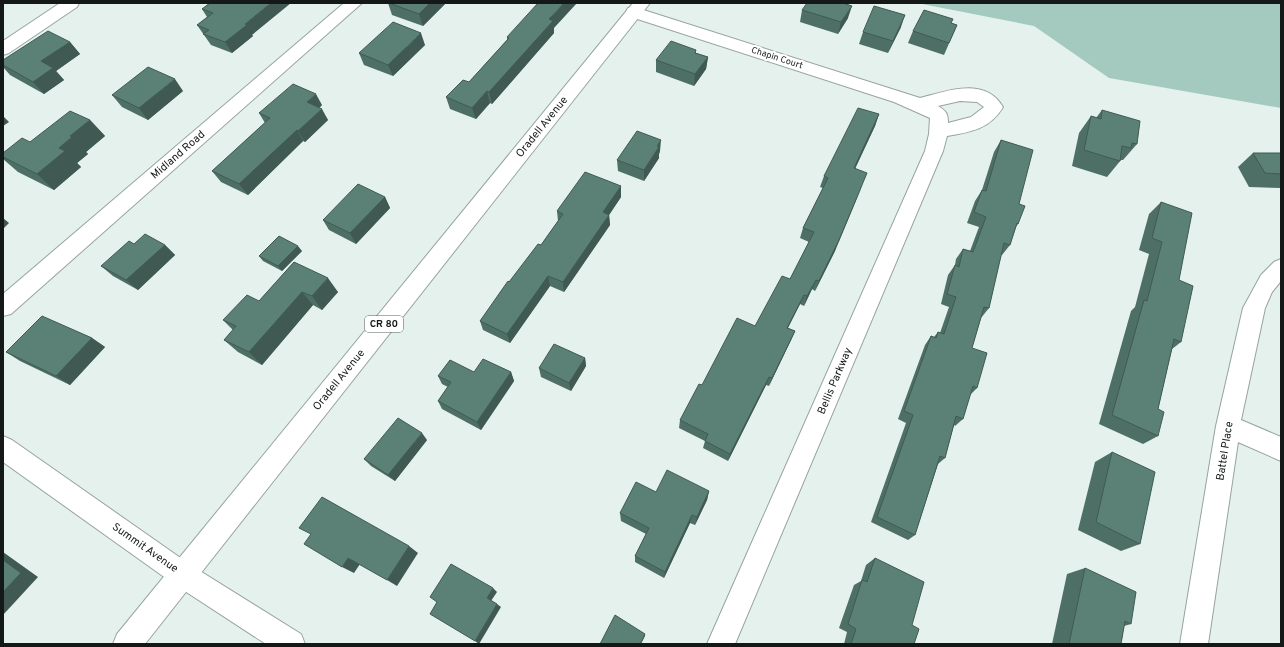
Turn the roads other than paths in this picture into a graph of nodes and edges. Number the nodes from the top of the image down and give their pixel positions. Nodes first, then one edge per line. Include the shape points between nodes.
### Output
1 (71, 3) edge
2 (354, 3) edge
3 (638, 7) edge
4 (3, 49) edge
5 (932, 117) joint
6 (1281, 268) edge
7 (3, 307) edge
8 (1228, 426) junction
9 (3, 448) edge
10 (1281, 449) edge
11 (183, 575) junction
12 (127, 644) edge
13 (291, 644) edge
14 (721, 644) edge
15 (1194, 644) edge

1 - 4 street
2 - 7 street, Midland Road
3 - 5 street, Chapin Court
3 - 11 street, Oradell Avenue / CR 80
5 - 14 street, Bellis Parkway via 934,151
6 - 8 street, Battel Place via 1275,272 1260,293 1254,308
8 - 10 street
8 - 15 street, Battel Place
9 - 11 street, Summit Avenue
11 - 12 street, Oradell Avenue / CR 80
11 - 13 street, Summit Avenue

